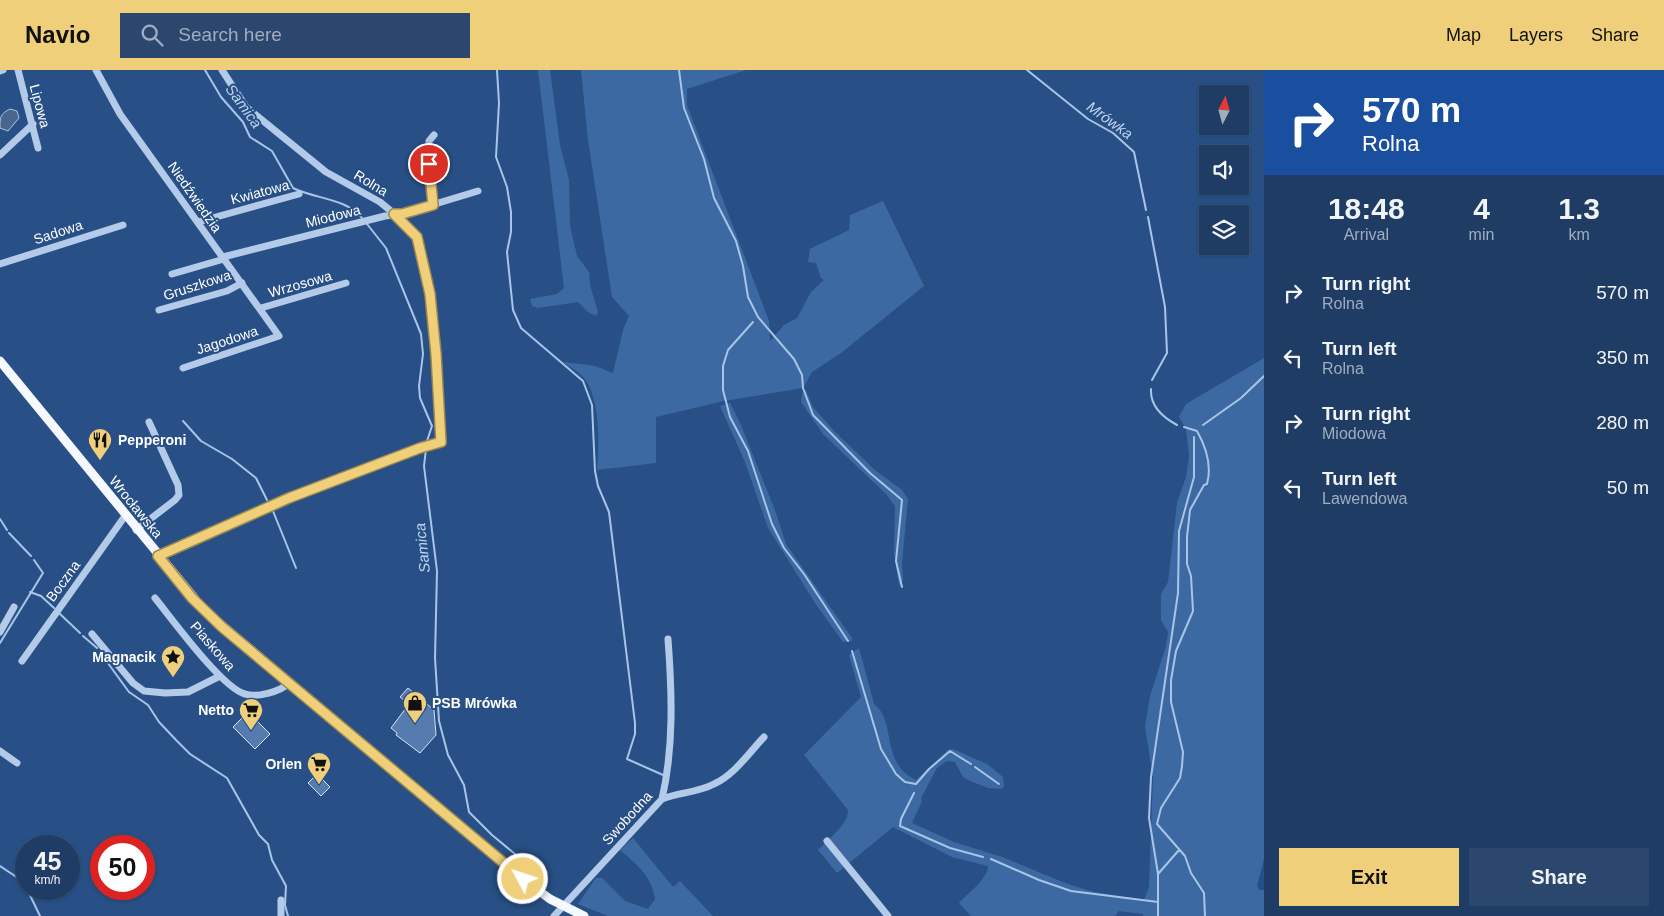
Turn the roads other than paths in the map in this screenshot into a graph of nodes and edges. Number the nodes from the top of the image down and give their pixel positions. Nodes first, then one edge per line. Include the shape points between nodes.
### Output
1 (18, 70) edge
2 (96, 70) edge
3 (222, 70) edge
4 (32, 124) junction
5 (434, 135) dead end
6 (38, 148) dead end
7 (0, 156) edge
8 (478, 192) dead end
9 (299, 194) dead end
10 (433, 205) junction
11 (394, 214) junction
12 (198, 222) junction
13 (123, 224) dead end
14 (223, 258) junction
15 (0, 264) edge
16 (172, 274) dead end
17 (242, 283) junction
18 (346, 283) dead end
19 (261, 308) junction
20 (160, 310) dead end
21 (279, 336) joint
22 (0, 361) edge
23 (183, 368) dead end
24 (149, 422) dead end
25 (126, 516) junction
26 (136, 530) junction
27 (158, 556) junction
28 (155, 598) dead end
29 (14, 607) dead end
30 (0, 632) edge
31 (92, 634) dead end
32 (668, 639) dead end
33 (22, 661) dead end
34 (220, 676) junction
35 (289, 684) junction
36 (764, 737) dead end
37 (0, 751) edge
38 (17, 763) dead end
39 (662, 799) junction
40 (828, 841) dead end
41 (281, 900) dead end
42 (563, 907) junction
43 (281, 916) edge
44 (554, 916) edge
45 (584, 916) edge
46 (888, 916) edge

1 - 4 street, Lipowa
2 - 12 street, Niedźwiedzia via 120,114
3 - 11 street, Rolna via 246,106 256,115 326,172 380,202
4 - 6 street, Lipowa
4 - 7 street
5 - 10 street via 429,141
8 - 10 street, Miodowa
9 - 12 street, Kwiatowa
10 - 11 street, Miodowa
11 - 14 street, Miodowa
11 - 27 street, Rolna via 417,237 430,294 441,442 289,498
12 - 14 street, Niedźwiedzia
13 - 15 street, Sadowa
14 - 16 street, Miodowa
14 - 17 street, Niedźwiedzia
17 - 19 street, Niedźwiedzia
17 - 20 street, Gruszkowa
18 - 19 street, Wrzosowa
19 - 21 street, Niedźwiedzia
21 - 23 street, Jagodowa
22 - 25 main road, Wrocławska
24 - 26 street via 178,485 179,495
25 - 26 main road, Wrocławska
25 - 33 street, Boczna
26 - 27 main road, Wrocławska
27 - 35 main road, Wrocławska via 205,610
28 - 34 street, Piaskowa
29 - 30 street
31 - 34 street via 133,683 144,691 188,692
32 - 39 street, Swobodna via 671,705
34 - 35 street, Piaskowa via 245,694 281,689
35 - 42 main road, Wrocławska via 523,879
36 - 39 street via 729,776 692,792
37 - 38 street
39 - 42 street, Swobodna
40 - 46 street
41 - 43 street
42 - 44 street
42 - 45 main road, Wrocławska

